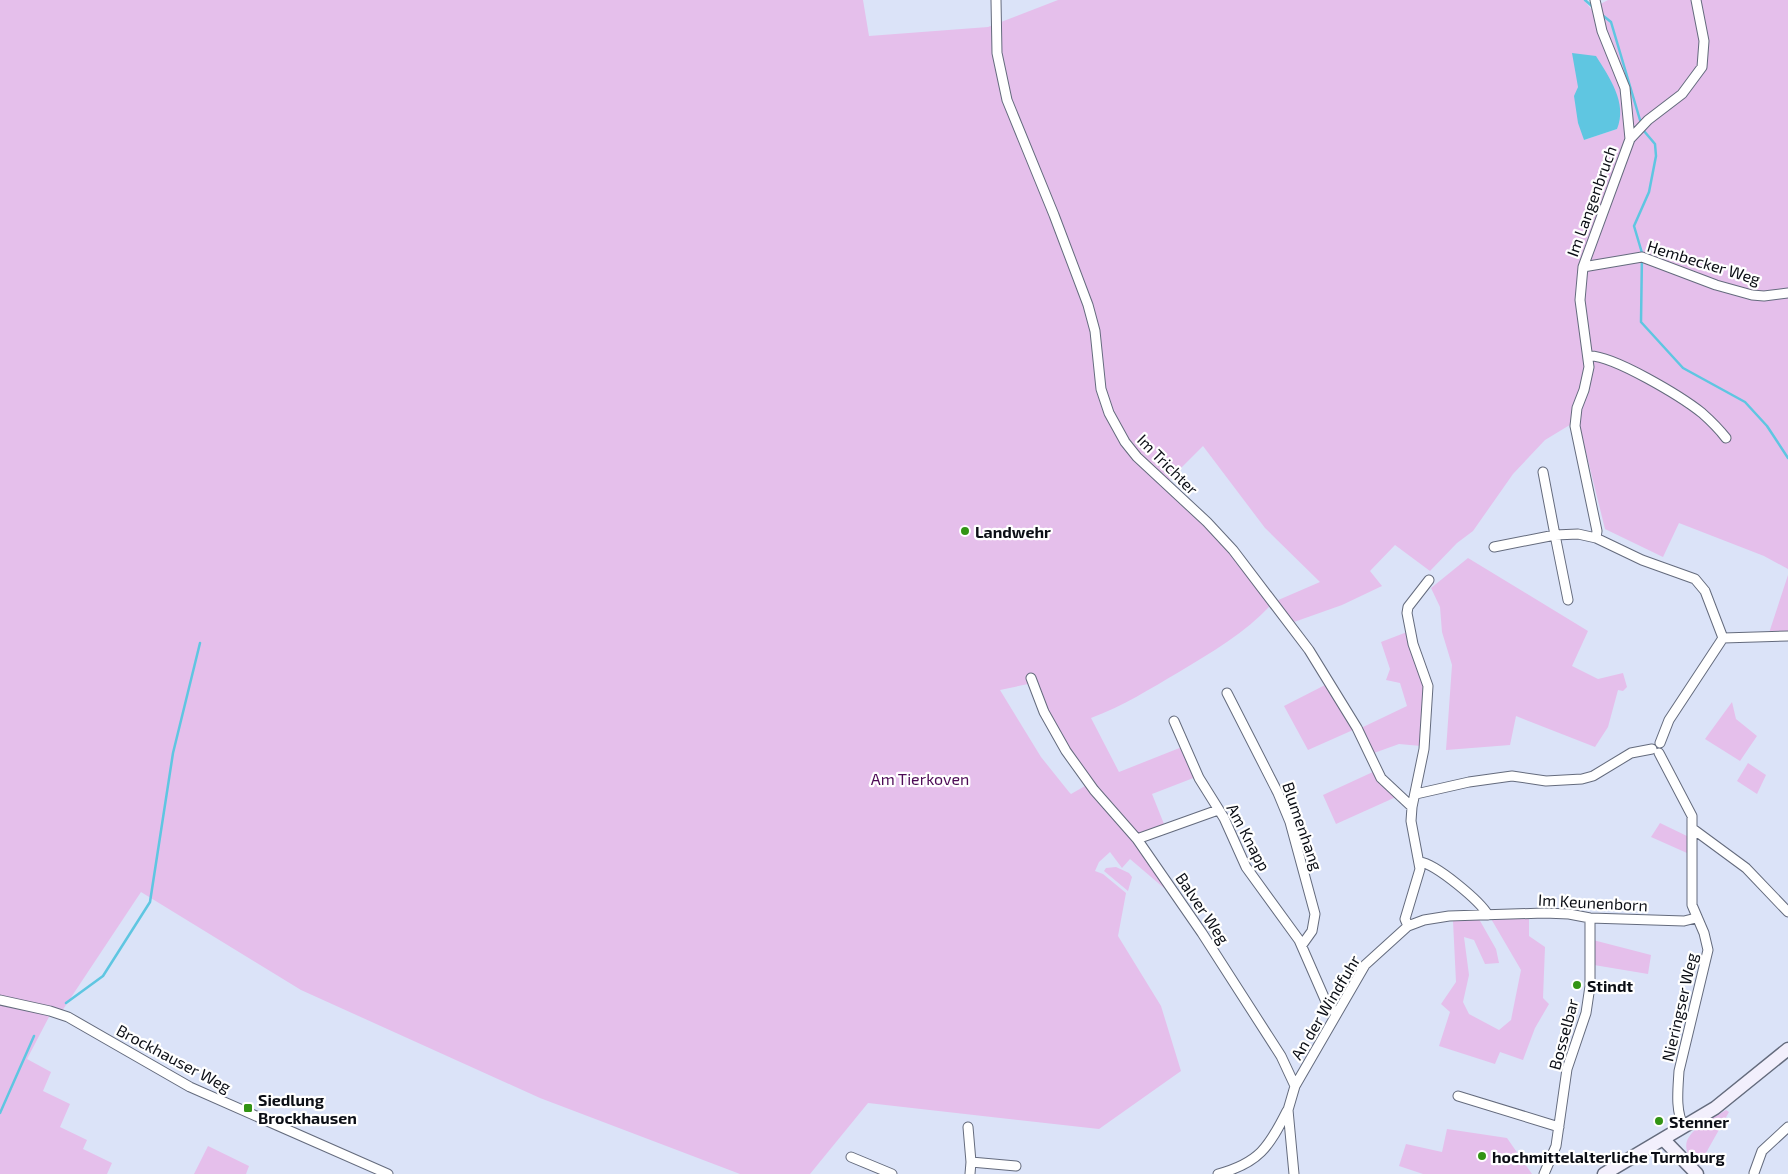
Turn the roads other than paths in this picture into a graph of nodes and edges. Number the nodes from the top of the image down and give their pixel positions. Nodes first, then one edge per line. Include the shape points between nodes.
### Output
1 (996, 0) edge
2 (1595, 0) edge
3 (1696, 0) edge
4 (1630, 139) junction
5 (1582, 267) junction
6 (1788, 293) edge
7 (1589, 356) junction
8 (1726, 438) dead end
9 (1543, 472) dead end
10 (1555, 535) junction
11 (1596, 538) junction
12 (1494, 547) dead end
13 (1429, 580) dead end
14 (1568, 600) dead end
15 (1788, 636) edge
16 (1723, 638) junction
17 (1030, 678) dead end
18 (1228, 693) dead end
19 (1174, 720) dead end
20 (1656, 751) junction
21 (1416, 794) junction
22 (1412, 807) junction
23 (1218, 810) junction
24 (1693, 829) junction
25 (1137, 839) junction
26 (1420, 862) junction
27 (1788, 912) edge
28 (1488, 915) junction
29 (1449, 916) joint
30 (1590, 918) junction
31 (1696, 918) junction
32 (1408, 926) junction
33 (1302, 945) junction
34 (0, 1000) edge
35 (1336, 1013) junction
36 (1788, 1050) edge
37 (1295, 1086) junction
38 (1458, 1096) dead end
39 (1288, 1110) junction
40 (968, 1127) dead end
41 (1559, 1127) junction
42 (1684, 1127) junction
43 (1788, 1127) edge
44 (1664, 1140) junction
45 (851, 1157) dead end
46 (971, 1162) junction
47 (1016, 1166) dead end
48 (1754, 1173) dead end
49 (388, 1174) edge
50 (892, 1174) edge
51 (970, 1174) edge
52 (1218, 1174) edge
53 (1294, 1174) edge
54 (1544, 1174) edge
55 (1604, 1174) edge
56 (1697, 1174) edge

1 - 22 street, Im Trichter via 997,53 1007,100 1088,305 1108,413 1124,442 1137,457 1208,522 1233,550 1309,650 1348,711 1381,778
2 - 4 street, Im Langenbruch via 1602,31 1625,88
3 - 4 street, Im Langenbruch via 1704,40 1702,67 1682,94 1648,120
4 - 5 street, Im Langenbruch
5 - 6 street, Hembecker Weg via 1642,257 1752,295
5 - 7 street, Im Langenbruch via 1580,300
7 - 8 street via 1609,359 1676,396 1701,413
7 - 11 street, Im Langenbruch via 1588,378 1577,408 1575,426
9 - 10 street
10 - 11 street via 1578,534
10 - 12 street
10 - 14 street
11 - 16 street via 1642,560 1695,579 1705,590
13 - 21 street via 1407,613 1413,644 1428,686 1424,749
15 - 16 street
16 - 20 street via 1669,720 1660,743 1663,749
17 - 25 street, Balver Weg via 1066,751 1094,790
18 - 33 street, Blumenhang via 1290,822 1315,914 1312,931
19 - 23 street, Am Knapp via 1199,778
20 - 21 street via 1631,753 1582,780 1546,781 1512,776
20 - 24 street, Nieringser Weg via 1692,816
21 - 22 street
22 - 26 street via 1411,821
23 - 25 street
23 - 33 street, Am Knapp via 1248,871
24 - 27 street via 1746,868
24 - 31 street, Nieringser Weg via 1692,905
25 - 37 street, Balver Weg via 1261,1024
26 - 28 street via 1429,865 1484,907
26 - 32 street via 1405,919
28 - 29 street, Im Keunenborn
28 - 30 street, Im Keunenborn via 1569,914
29 - 32 street, An der Windfuhr
30 - 31 street, Im Keunenborn via 1684,921
30 - 41 street, Bosselbar via 1588,1001 1568,1069
31 - 42 street, Nieringser Weg via 1708,950 1679,1071 1677,1091
32 - 35 street, An der Windfuhr via 1365,965
33 - 35 street, Am Knapp via 1327,1004
34 - 49 street, Brockhauser Weg via 68,1018 190,1087
35 - 37 street, An der Windfuhr
36 - 42 main road via 1715,1108
37 - 39 street
38 - 41 street
39 - 52 street via 1270,1145 1261,1154 1249,1163
39 - 53 street
40 - 46 street
41 - 54 street, Bosselbar via 1556,1146
42 - 44 main road
43 - 48 street via 1762,1151
44 - 55 main road
44 - 56 main road
45 - 50 street
46 - 47 street
46 - 51 street

